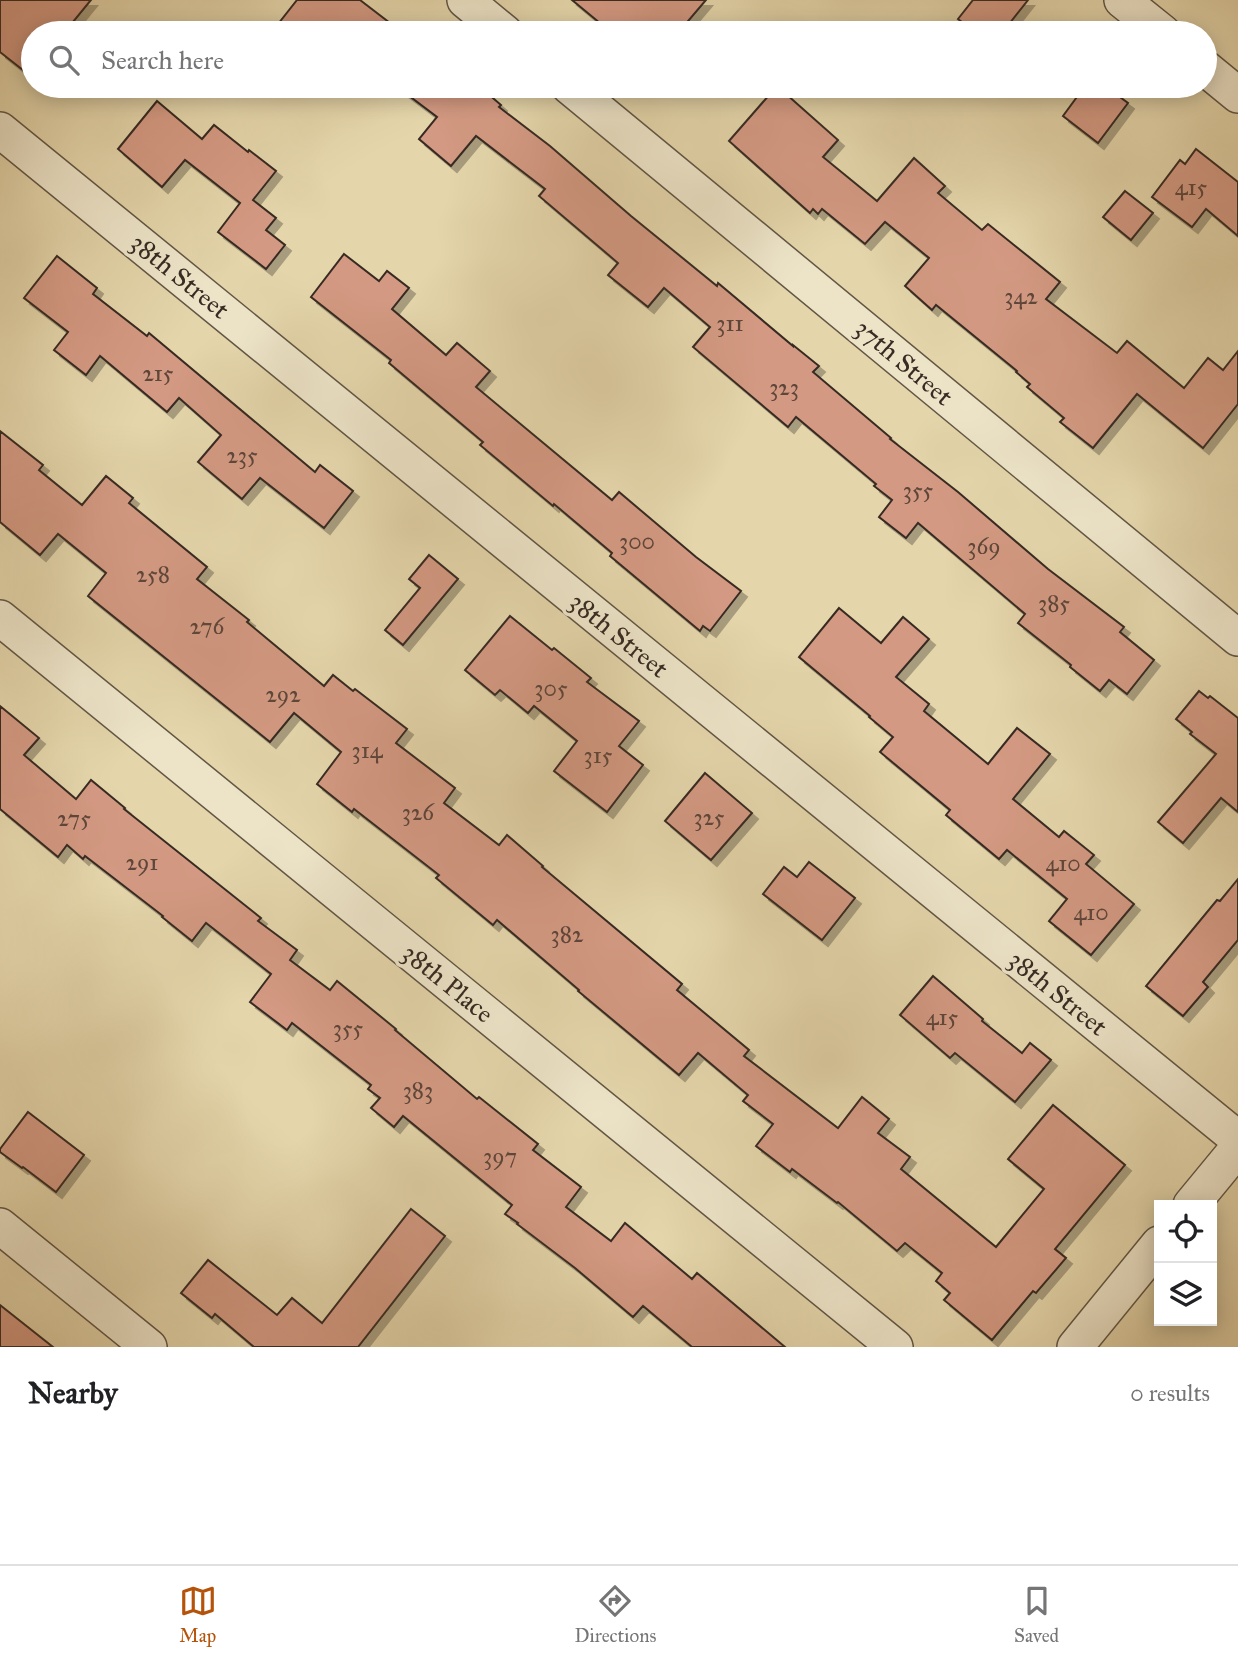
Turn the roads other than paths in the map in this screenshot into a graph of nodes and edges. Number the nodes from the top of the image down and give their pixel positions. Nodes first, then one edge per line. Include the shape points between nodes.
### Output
1 (465, 0) edge
2 (1122, 0) edge
3 (490, 21) edge
4 (1148, 21) edge
5 (1217, 78) edge
6 (1238, 96) edge
7 (584, 98) edge
8 (0, 130) edge
9 (0, 618) edge
10 (1238, 638) edge
11 (1238, 1139) edge
12 (1238, 1148) edge
13 (1195, 1200) edge
14 (0, 1226) edge
15 (1154, 1250) edge
16 (149, 1347) edge
17 (895, 1347) edge
18 (1075, 1347) edge

1 - 3 street
2 - 4 street
5 - 6 street
7 - 10 street, 37th Street
8 - 11 street, 38th Street
9 - 17 street, 38th Place
12 - 13 street
14 - 16 street
15 - 18 street

